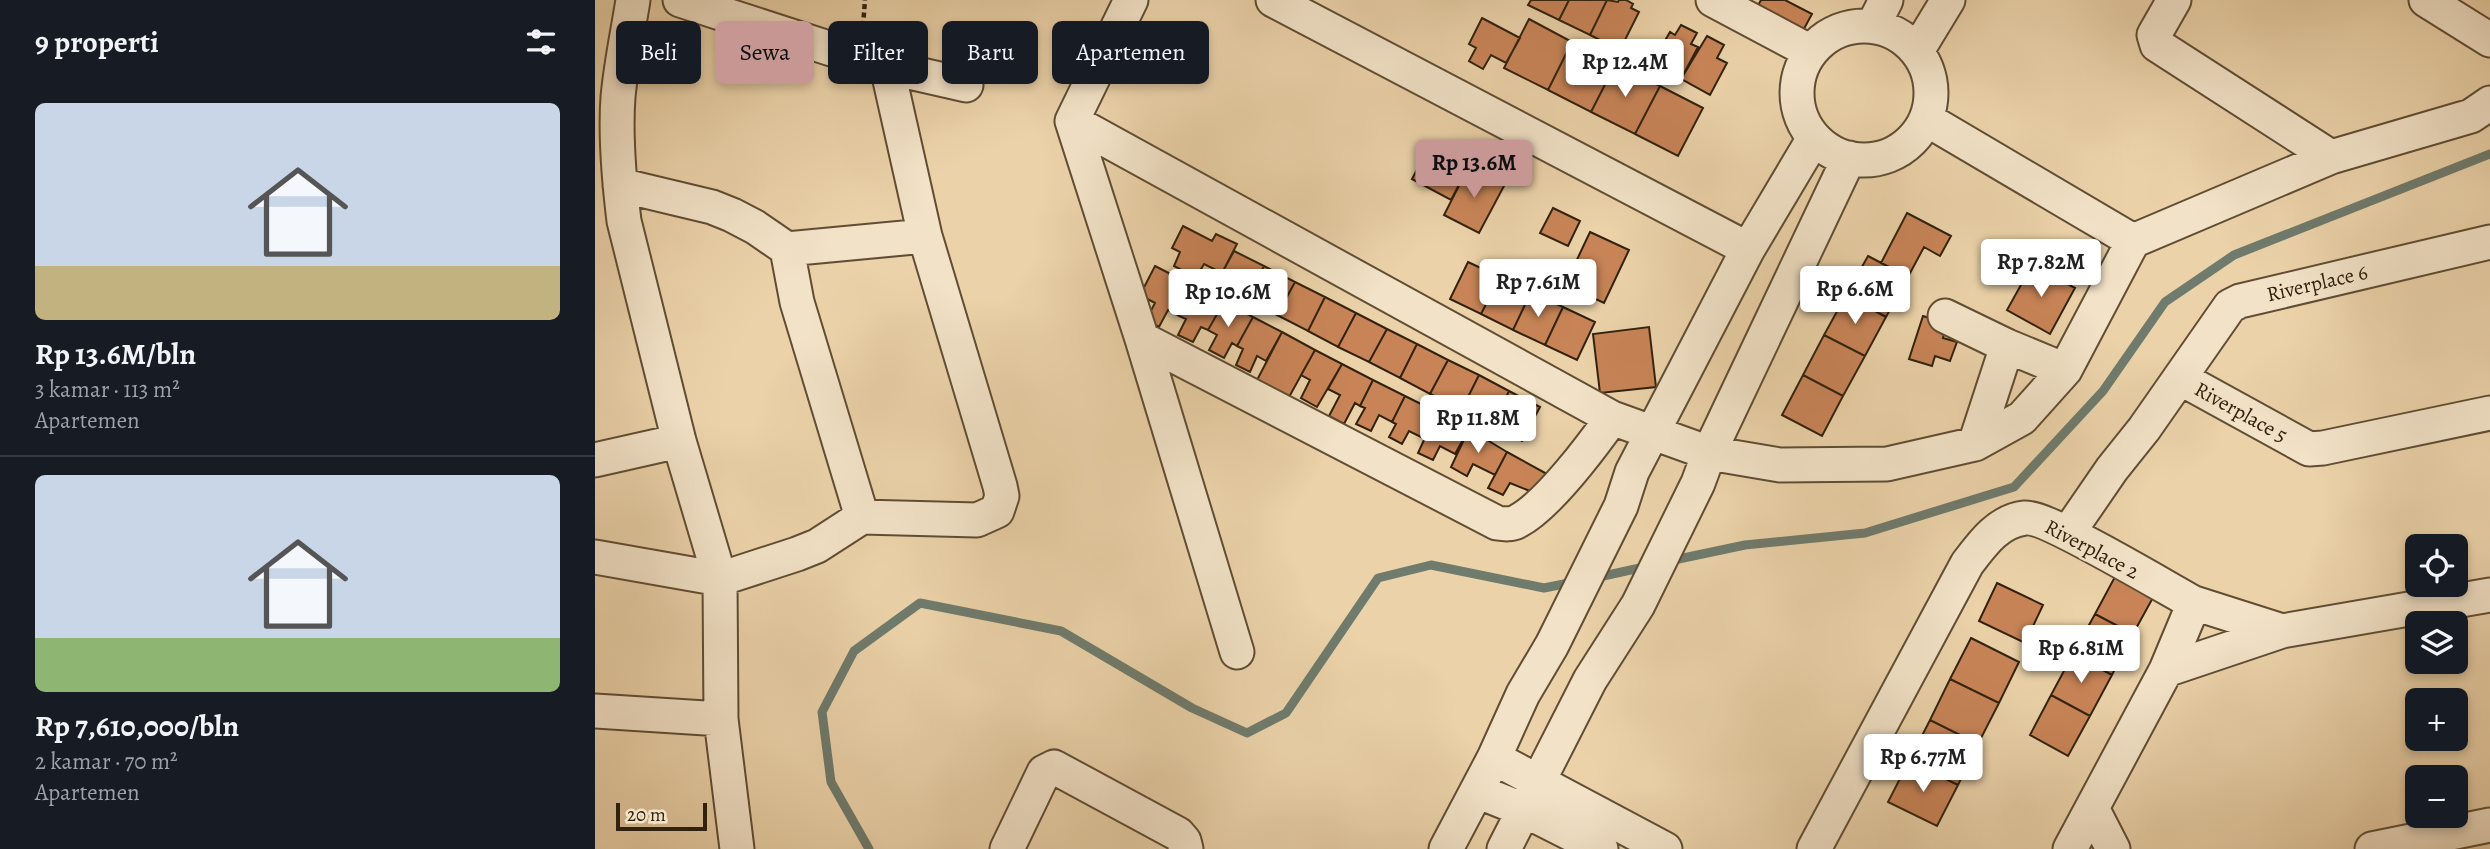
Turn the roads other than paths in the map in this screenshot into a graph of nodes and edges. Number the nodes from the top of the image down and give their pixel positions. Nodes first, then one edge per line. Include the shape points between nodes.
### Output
1 (633, 0) edge
2 (680, 0) edge
3 (1131, 0) edge
4 (1273, 0) edge
5 (1713, 0) edge
6 (1948, 0) edge
7 (2174, 0) edge
8 (2426, 0) edge
9 (1880, 13) edge
10 (2490, 40) edge
11 (828, 48) edge
12 (1917, 51) junction
13 (1811, 52) junction
14 (928, 76) edge
15 (891, 84) edge
16 (966, 85) dead end
17 (2490, 103) edge
18 (1926, 119) junction
19 (1072, 121) junction
20 (1814, 138) junction
21 (2331, 157) junction
22 (1849, 158) junction
23 (620, 185) junction
24 (925, 236) junction
25 (2133, 241) junction
26 (2490, 242) edge
27 (787, 249) junction
28 (1748, 249) junction
29 (1945, 316) dead end
30 (1142, 339) junction
31 (2007, 346) junction
32 (2066, 370) junction
33 (2180, 378) junction
34 (2490, 413) edge
35 (1612, 418) junction
36 (1653, 434) junction
37 (679, 441) junction
38 (1975, 444) junction
39 (595, 460) edge
40 (1703, 468) junction
41 (862, 517) junction
42 (2068, 533) junction
43 (595, 557) edge
44 (720, 579) junction
45 (2490, 595) edge
46 (2194, 603) junction
47 (2282, 631) junction
48 (1237, 652) dead end
49 (2166, 670) junction
50 (595, 711) edge
51 (721, 719) junction
52 (1495, 758) junction
53 (1538, 780) junction
54 (1477, 791) junction
55 (2092, 808) junction
56 (1524, 810) junction
57 (2490, 825) edge
58 (737, 849) edge
59 (1007, 849) edge
60 (1187, 849) edge
61 (1446, 849) edge
62 (1504, 849) edge
63 (1601, 849) edge
64 (1665, 849) edge
65 (1814, 849) edge
66 (2070, 849) edge
67 (2113, 849) edge
68 (2372, 849) edge

1 - 23 street via 618,96
2 - 11 street
3 - 19 street
4 - 28 street
5 - 13 street
6 - 12 street
7 - 21 street via 2154,35 2157,45
8 - 10 street
9 - 12 street
9 - 13 street via 1823,39
12 - 18 street via 1931,84
13 - 20 street via 1797,88 1798,107
14 - 16 street
15 - 24 street
17 - 21 street via 2471,116
18 - 22 street via 1902,148 1868,160
18 - 25 street
19 - 30 street
19 - 35 street
20 - 22 street
20 - 28 street
21 - 25 street
22 - 40 street
23 - 27 street via 722,211
23 - 37 street via 624,221
24 - 27 street
24 - 41 street via 1000,486 1000,506 977,520
25 - 32 street
26 - 33 street, Riverplace 6 via 2234,303
27 - 41 street via 797,302
28 - 36 street
29 - 31 street
30 - 35 street via 1497,523 1519,521 1538,505 1593,446
30 - 48 street
31 - 32 street
31 - 38 street
32 - 38 street via 2022,418
33 - 34 street, Riverplace 5 via 2309,449
33 - 42 street, Riverplace 5
35 - 36 street
36 - 40 street
36 - 52 street
37 - 39 street
37 - 44 street
38 - 40 street via 1887,464
40 - 53 street via 1638,605 1590,680
41 - 44 street via 817,546
42 - 46 street, Riverplace 2
42 - 65 street, Riverplace 2 via 2023,518 2003,525 1979,548
43 - 44 street
44 - 51 street
45 - 47 street
46 - 47 street
46 - 49 street
47 - 49 street
49 - 55 street
50 - 51 street
51 - 58 street
52 - 53 street
52 - 54 street
53 - 56 street
53 - 64 street
54 - 56 street
54 - 61 street
55 - 66 street
55 - 67 street
56 - 62 street
56 - 63 street
57 - 68 street
59 - 60 street via 1044,772 1054,767 1178,834

